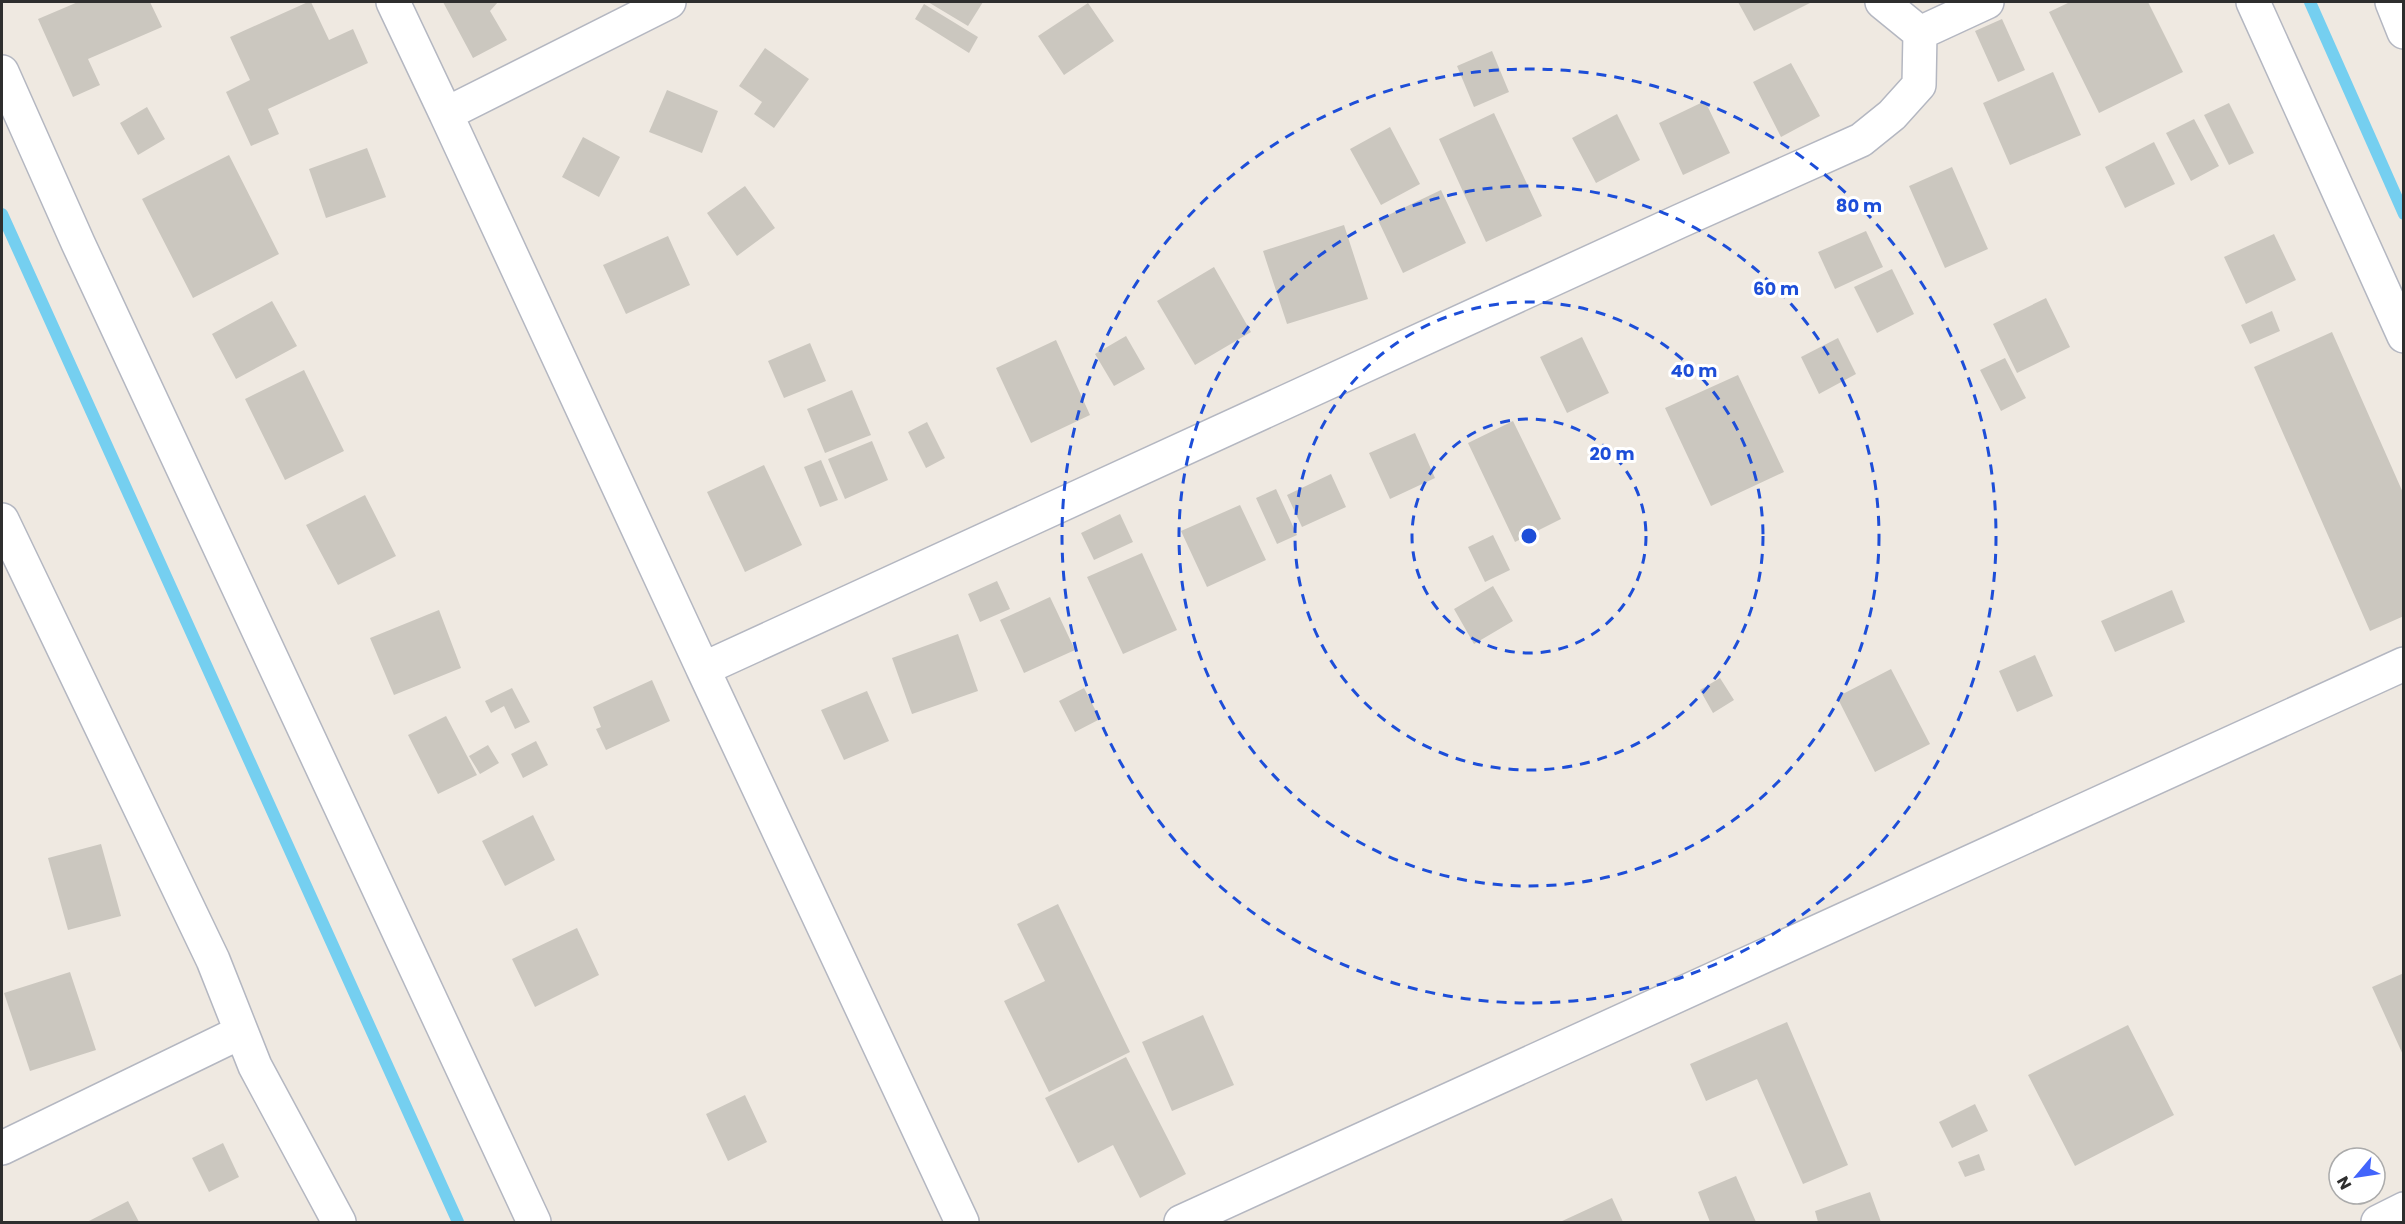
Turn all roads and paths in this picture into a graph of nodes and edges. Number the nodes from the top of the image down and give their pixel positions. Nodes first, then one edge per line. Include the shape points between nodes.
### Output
1 (393, 2) edge
2 (669, 2) edge
3 (1881, 2) edge
4 (1987, 2) edge
5 (2253, 2) edge
6 (2392, 2) edge
7 (2403, 32) edge
8 (1920, 33) junction
9 (2, 72) edge
10 (446, 114) junction
11 (2394, 285) edge
12 (2403, 336) edge
13 (2, 520) edge
14 (2403, 664) edge
15 (703, 669) junction
16 (241, 1032) junction
17 (2, 1148) edge
18 (2403, 1209) edge
19 (339, 1222) edge
20 (534, 1222) edge
21 (962, 1222) edge
22 (1181, 1222) edge
23 (2378, 1222) edge

1 - 10 street
2 - 10 street
3 - 8 street
4 - 8 street
5 - 11 street
6 - 7 street
8 - 15 street via 1919,85 1892,115 1861,140
9 - 20 street
10 - 15 street
11 - 12 street
13 - 16 street via 213,960
14 - 22 street
15 - 21 street
16 - 17 street
16 - 19 street via 255,1066
18 - 23 street

